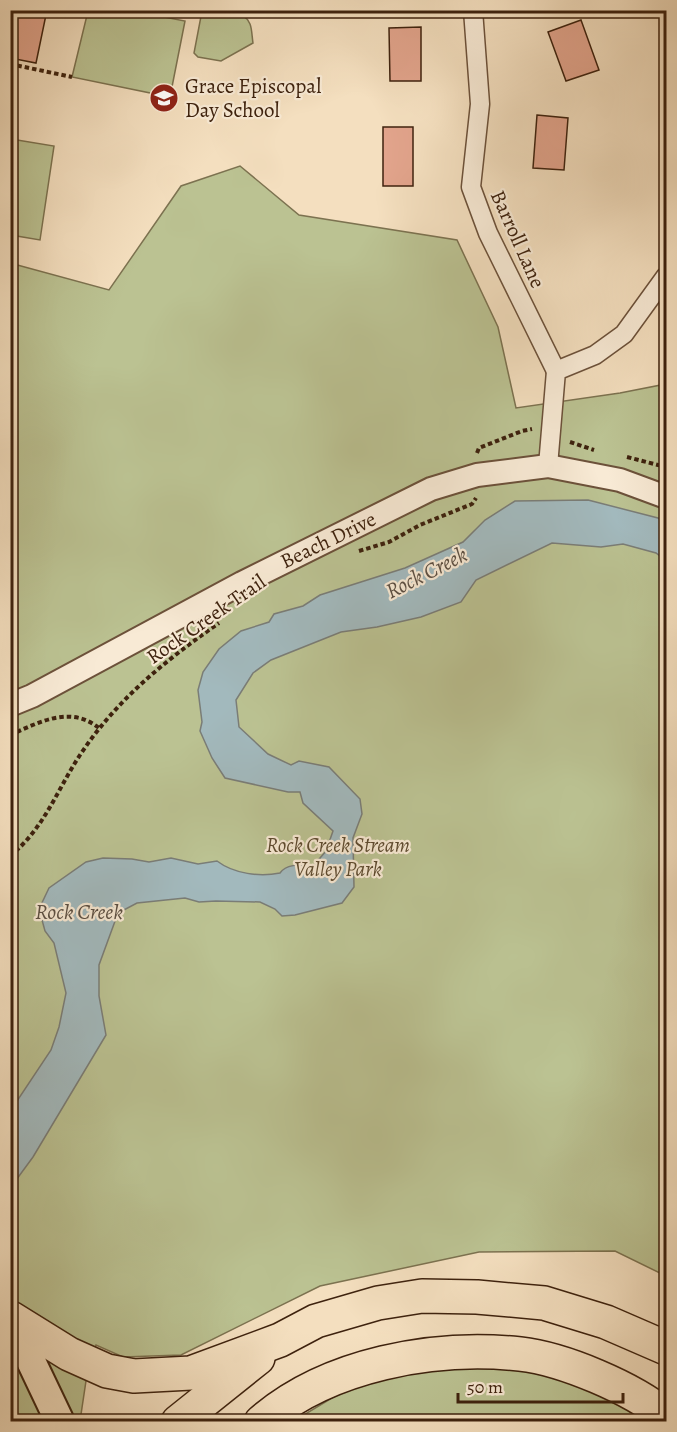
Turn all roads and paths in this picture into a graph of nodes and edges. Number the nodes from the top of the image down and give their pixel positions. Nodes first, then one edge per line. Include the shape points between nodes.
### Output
1 (473, 10) edge
2 (10, 64) edge
3 (72, 77) dead end
4 (666, 276) edge
5 (556, 371) junction
6 (534, 429) dead end
7 (475, 456) dead end
8 (548, 466) junction
9 (477, 496) dead end
10 (666, 497) edge
11 (352, 553) dead end
12 (222, 620) dead end
13 (10, 705) edge
14 (99, 728) junction
15 (10, 735) edge
16 (10, 856) edge
17 (10, 1318) edge
18 (280, 1340) junction
19 (666, 1348) edge
20 (666, 1416) edge
21 (60, 1422) edge
22 (178, 1422) edge
23 (261, 1422) edge

1 - 5 street, Barroll Lane via 480,104 471,187 488,233
2 - 3 path
4 - 5 street via 624,334 595,355
5 - 8 street
6 - 7 path via 479,448
8 - 10 street, Beach Drive via 620,480
8 - 13 street, Beach Drive via 477,475 431,489
9 - 11 path via 472,504 389,542
12 - 14 path, Rock Creek Trail via 162,665
14 - 15 path via 86,719 65,715
14 - 16 path, Rock Creek Trail via 33,835
17 - 18 highway via 69,1354 107,1371 134,1376 191,1373
17 - 21 main road
18 - 19 highway via 316,1321 378,1303 422,1296 477,1297 544,1303 606,1322
18 - 22 highway
20 - 23 highway via 617,1385 574,1368 522,1354 471,1351 422,1355 323,1382 278,1406

